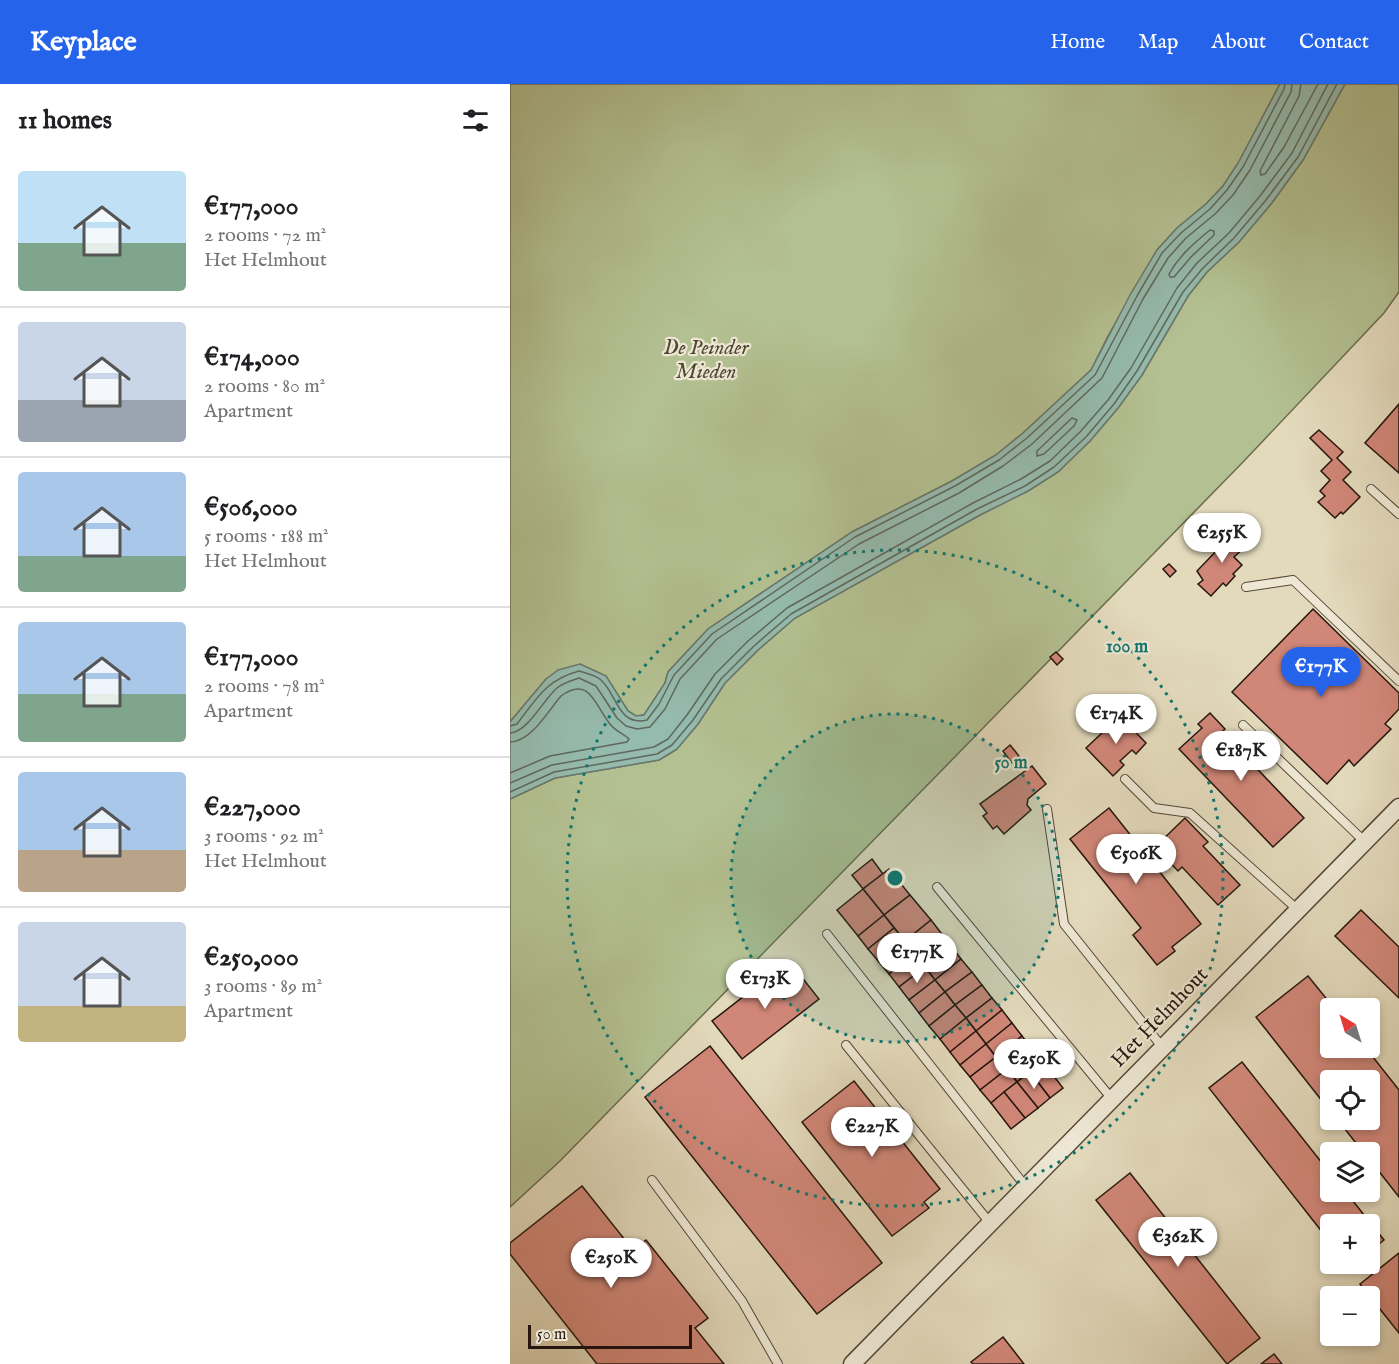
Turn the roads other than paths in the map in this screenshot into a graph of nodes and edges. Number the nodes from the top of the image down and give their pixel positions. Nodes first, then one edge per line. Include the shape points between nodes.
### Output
1 (1371, 489) dead end
2 (1399, 514) edge
3 (1246, 587) dead end
4 (1399, 681) edge
5 (1243, 724) dead end
6 (1125, 779) dead end
7 (1399, 807) edge
8 (1047, 809) dead end
9 (1365, 842) junction
10 (937, 887) dead end
11 (1298, 910) junction
12 (827, 934) dead end
13 (846, 1045) dead end
14 (1163, 1048) junction
15 (1112, 1099) junction
16 (652, 1180) dead end
17 (1026, 1187) junction
18 (990, 1223) junction
19 (778, 1364) edge
20 (852, 1364) edge

1 - 2 lane
3 - 4 lane via 1293,580
5 - 9 lane
6 - 11 lane via 1154,808 1190,813
7 - 9 street, Het Helmhout
8 - 14 lane via 1064,924
9 - 11 street, Het Helmhout
10 - 15 lane
11 - 14 street, Het Helmhout
12 - 17 lane
13 - 18 lane
14 - 15 street, Het Helmhout
15 - 17 street, Het Helmhout
16 - 19 lane via 742,1301
17 - 18 street, Het Helmhout
18 - 20 street, Het Helmhout

